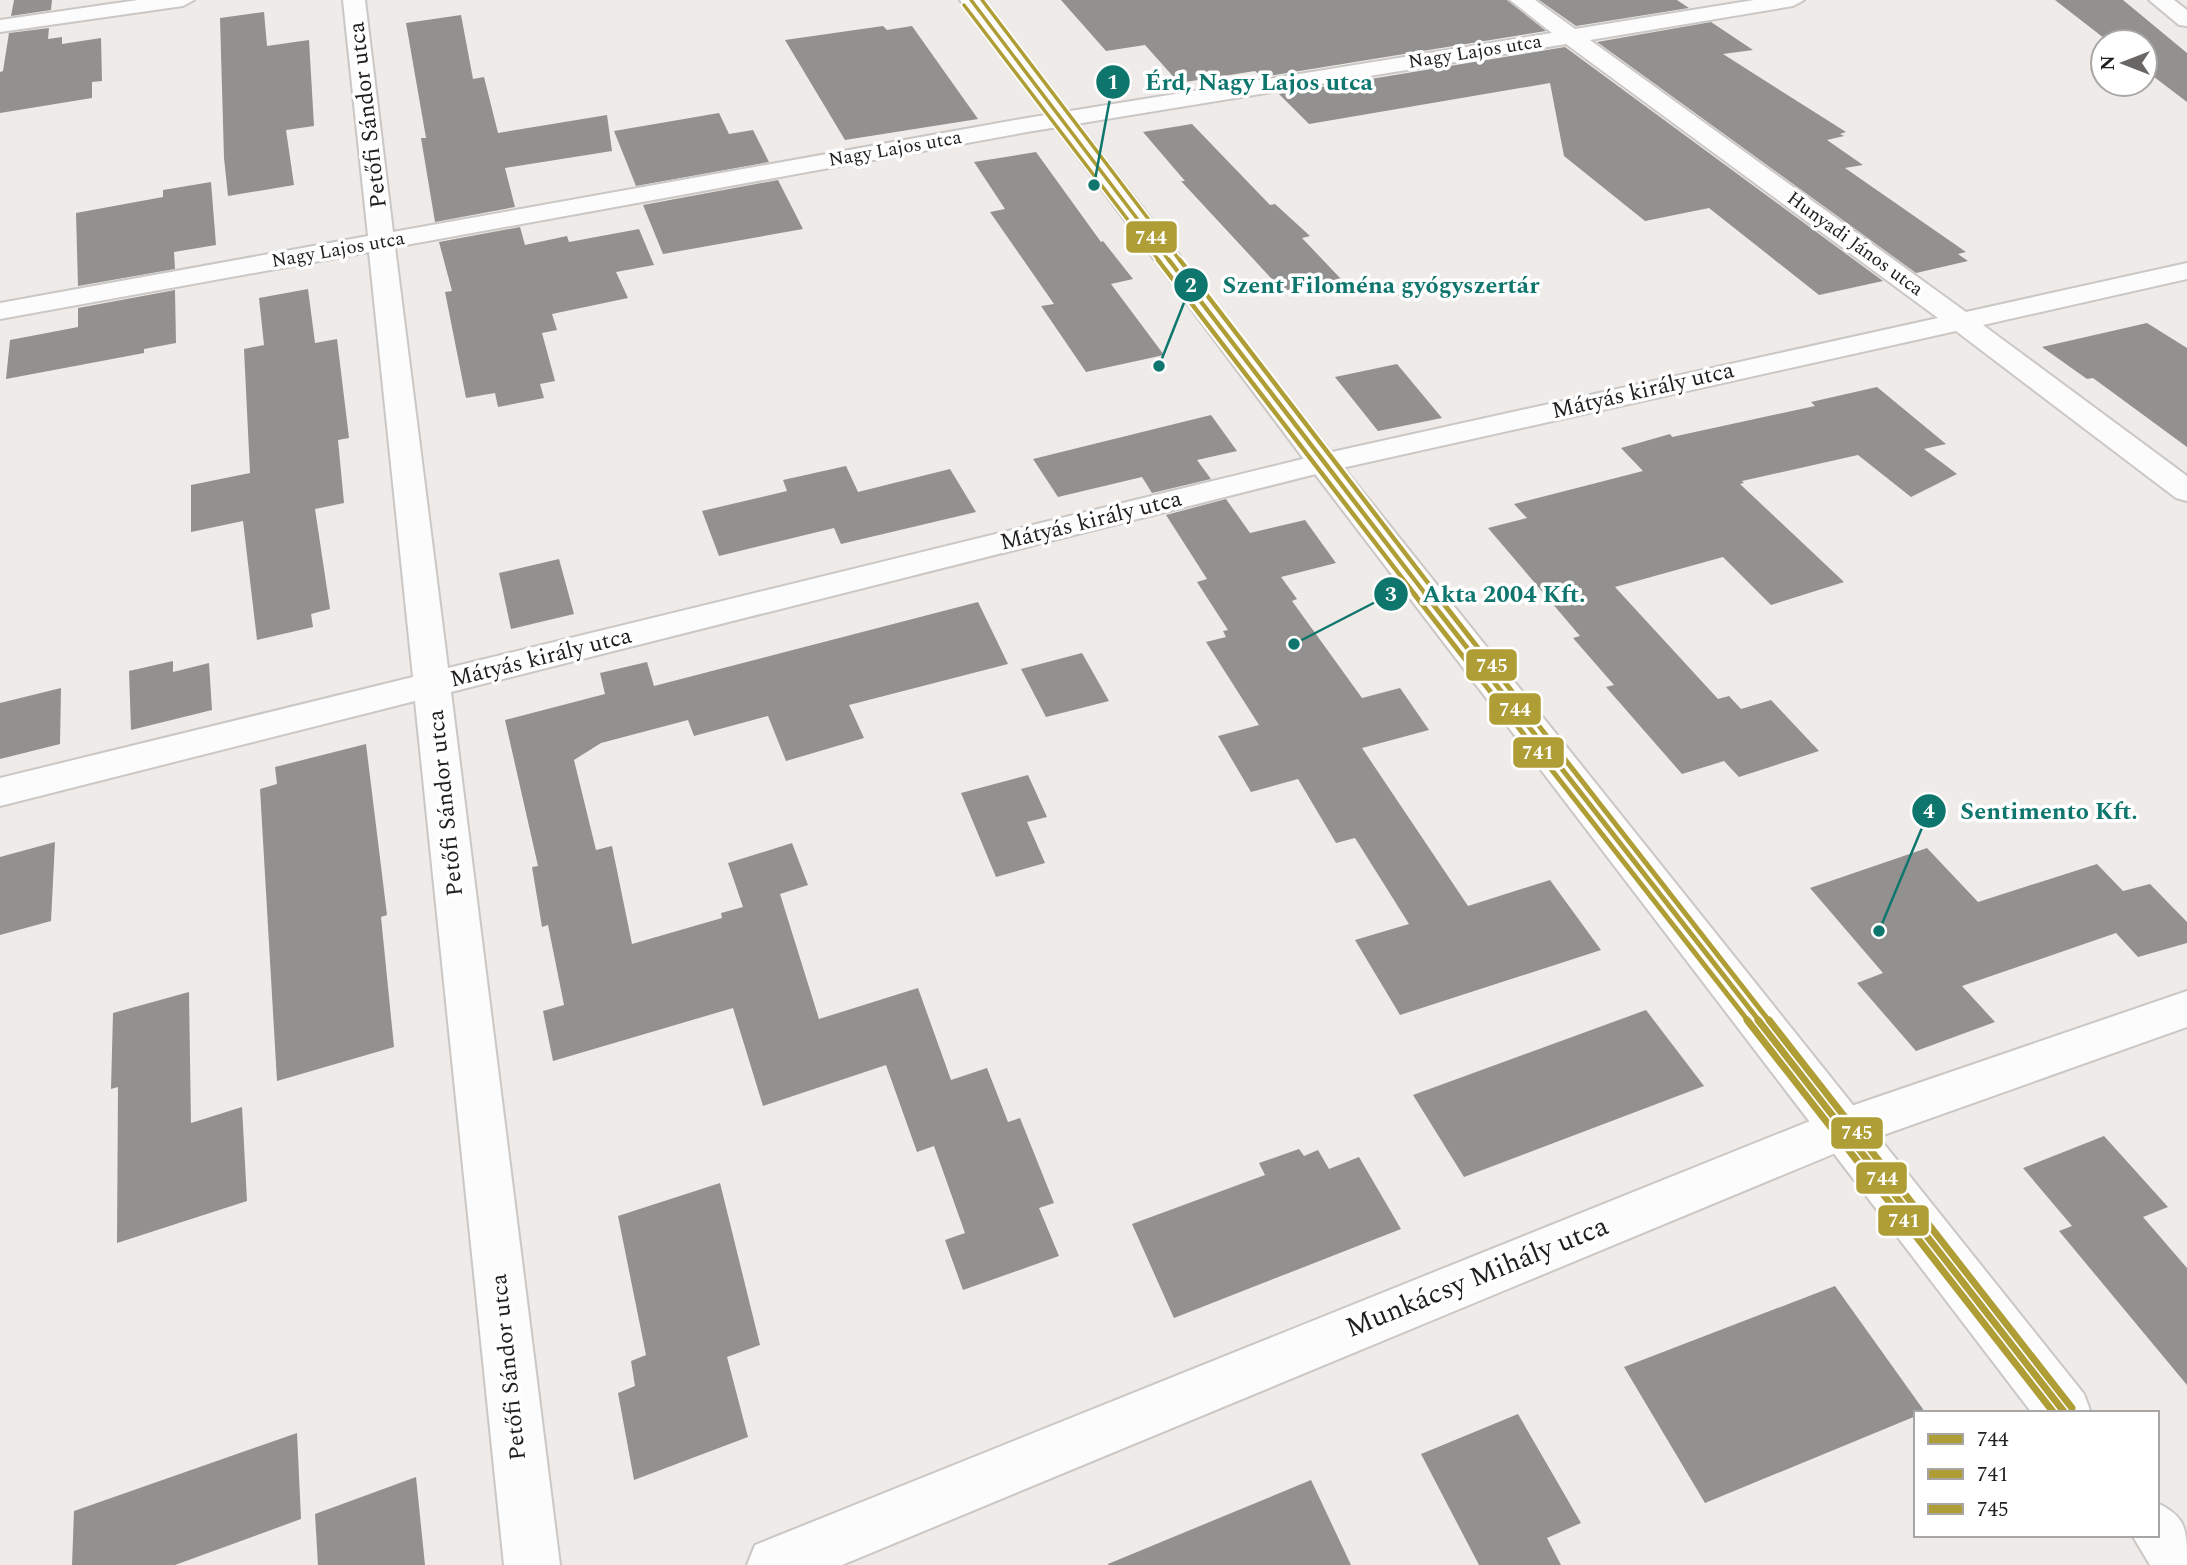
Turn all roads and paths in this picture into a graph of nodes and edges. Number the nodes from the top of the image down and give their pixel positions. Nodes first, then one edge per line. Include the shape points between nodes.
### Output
1 (183, 0) edge
2 (354, 0) edge
3 (971, 0) edge
4 (1521, 0) edge
5 (1793, 0) edge
6 (2160, 0) edge
7 (2187, 20) edge
8 (0, 26) edge
9 (1570, 37) junction
10 (1064, 119) junction
11 (384, 242) junction
12 (2187, 271) edge
13 (0, 312) edge
14 (1959, 320) junction
15 (1323, 463) junction
16 (2187, 491) edge
17 (433, 684) junction
18 (0, 792) edge
19 (2187, 1009) edge
20 (1841, 1129) junction
21 (2063, 1411) edge
22 (2159, 1532) edge
23 (532, 1565) edge
24 (775, 1565) edge
25 (2185, 1565) edge

1 - 8 street
2 - 11 street, Petőfi Sándor utca
3 - 10 street
4 - 9 street, Hunyadi János utca
5 - 9 street, Nagy Lajos utca
6 - 7 street
9 - 10 street, Nagy Lajos utca
9 - 14 street, Hunyadi János utca
10 - 11 street, Nagy Lajos utca
10 - 15 street
11 - 13 street, Nagy Lajos utca
11 - 17 street, Petőfi Sándor utca
12 - 14 street, Mátyás király utca
14 - 15 street, Mátyás király utca
14 - 16 street, Hunyadi János utca
15 - 17 street, Mátyás király utca
15 - 20 street
17 - 18 street, Mátyás király utca
17 - 23 street, Petőfi Sándor utca
19 - 20 street, Munkácsy Mihály utca
20 - 21 street
20 - 24 street, Munkácsy Mihály utca
22 - 25 street

